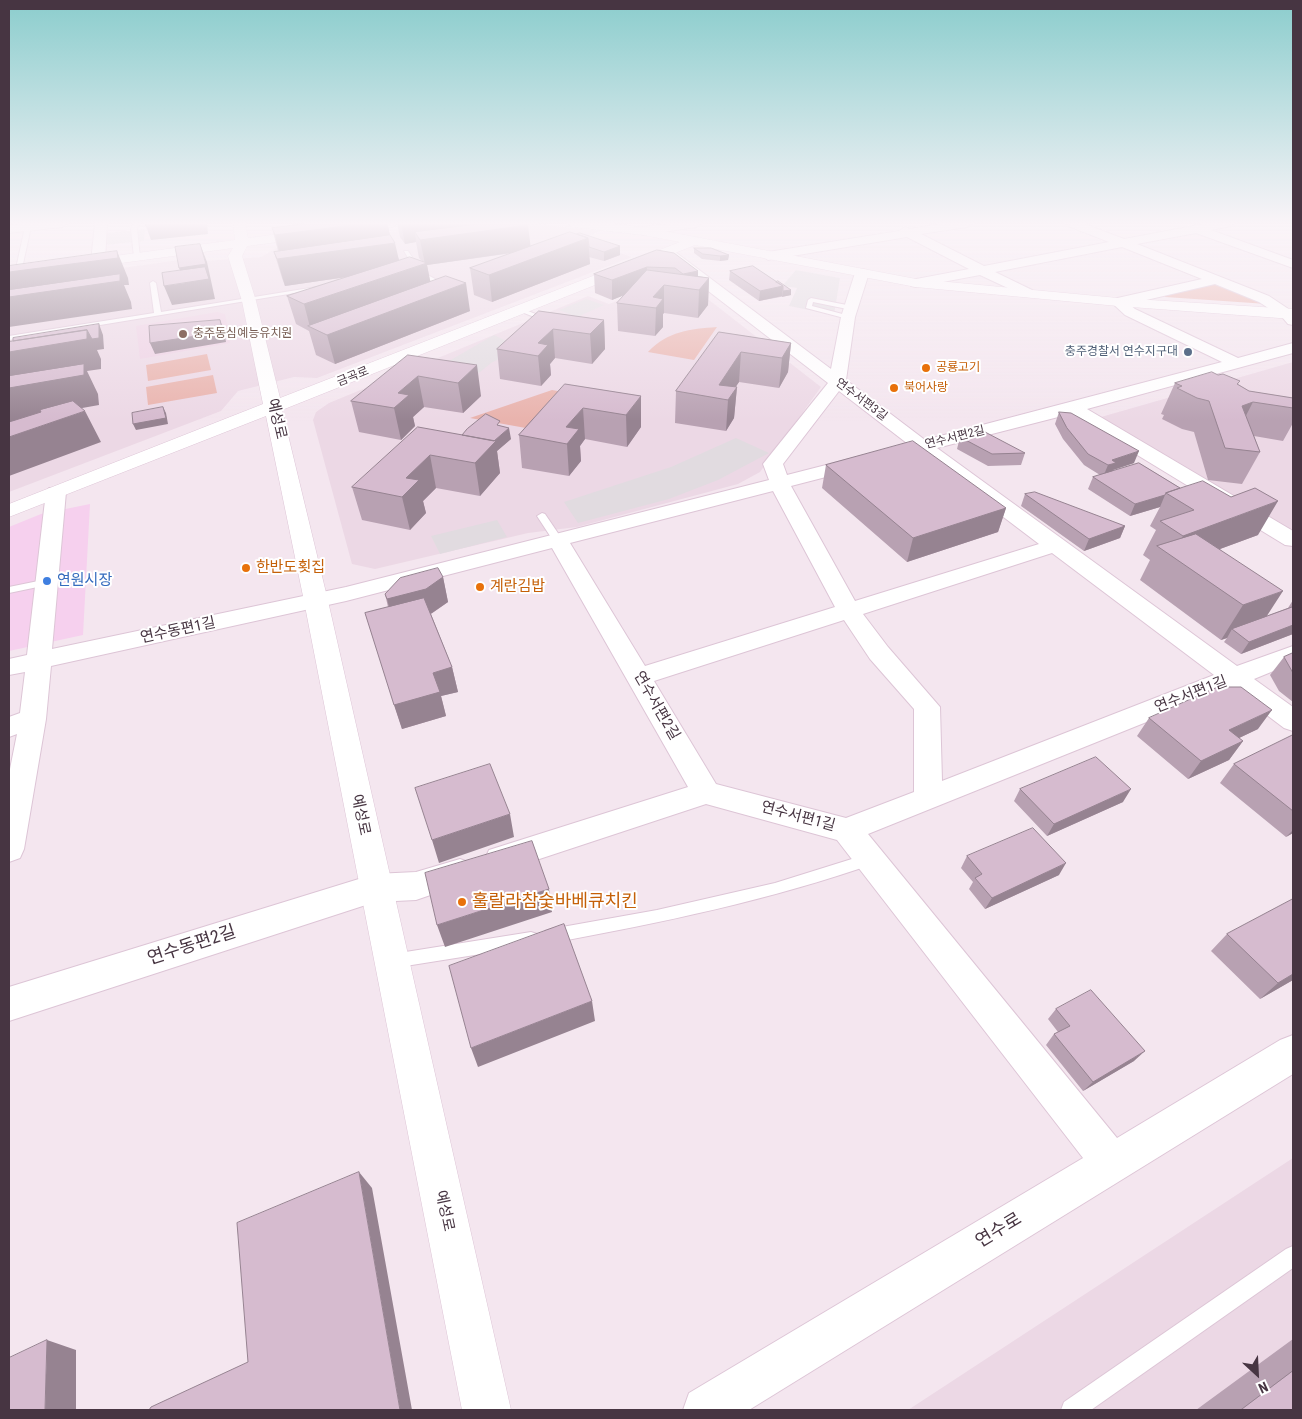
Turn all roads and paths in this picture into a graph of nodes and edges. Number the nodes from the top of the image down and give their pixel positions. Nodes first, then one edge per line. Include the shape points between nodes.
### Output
1 (154, 289) edge
2 (245, 289) edge
3 (318, 289) edge
4 (449, 289) edge
5 (573, 289) edge
6 (716, 289) edge
7 (857, 289) edge
8 (993, 289) edge
9 (1022, 289) edge
10 (1175, 289) edge
11 (1238, 289) edge
12 (454, 292) dead end
13 (1027, 292) junction
14 (249, 301) junction
15 (1118, 302) junction
16 (521, 310) junction
17 (850, 312) junction
18 (158, 315) junction
19 (1291, 316) edge
20 (552, 322) edge
21 (9, 338) edge
22 (1293, 348) edge
23 (1238, 364) junction
24 (837, 382) junction
25 (273, 406) junction
26 (1072, 408) junction
27 (923, 447) junction
28 (780, 484) junction
29 (56, 492) junction
30 (9, 511) edge
31 (542, 516) dead end
32 (1293, 540) edge
33 (558, 542) junction
34 (1057, 545) junction
35 (48, 582) junction
36 (9, 590) edge
37 (316, 601) junction
38 (850, 611) junction
39 (1293, 654) edge
40 (41, 660) junction
41 (9, 667) edge
42 (639, 677) junction
43 (1236, 678) junction
44 (1293, 720) edge
45 (21, 723) edge
46 (706, 793) junction
47 (928, 798) junction
48 (13, 808) edge
49 (846, 830) junction
50 (9, 849) edge
51 (871, 859) junction
52 (375, 888) junction
53 (390, 962) junction
54 (9, 1004) edge
55 (1293, 1054) edge
56 (1112, 1163) junction
57 (1293, 1256) edge
58 (487, 1410) edge
59 (706, 1410) edge
60 (1072, 1410) edge

1 - 18 lane
2 - 14 street, 예성로
3 - 14 lane
4 - 12 lane
5 - 16 street, 금곡로
6 - 24 street, 연수서편3길
7 - 17 street
8 - 13 street
9 - 13 street
10 - 15 street
11 - 19 street via 1272,303
13 - 15 street
14 - 18 lane
14 - 25 street, 예성로
15 - 19 street
15 - 23 street via 1130,312
16 - 20 lane
16 - 25 street, 금곡로
17 - 17 lane via 811,300 808,307
17 - 24 street
18 - 21 lane
22 - 23 street, 연수서편2길
23 - 26 street, 연수서편2길
24 - 27 street, 연수서편3길
24 - 28 street via 773,464
25 - 29 street, 금곡로
25 - 37 street, 예성로
26 - 27 street, 연수서편2길
26 - 32 street
27 - 28 street, 연수서편2길
27 - 34 street, 연수서편3길
28 - 33 street, 연수서편2길
28 - 38 street
29 - 30 street, 금곡로
29 - 35 street
31 - 33 lane
33 - 37 street, 연수서편2길
33 - 42 street, 연수서편2길
34 - 38 street
34 - 43 street, 연수서편3길
35 - 36 lane
35 - 40 street
37 - 40 street, 연수동편1길
37 - 52 street, 예성로
38 - 42 street
38 - 47 street via 879,653 927,707
39 - 43 street, 연수서편1길
40 - 41 street, 연수동편1길
40 - 45 street
42 - 46 street, 연수서편2길
43 - 44 street, 연수서편3길
43 - 47 street, 연수서편1길
45 - 48 street
46 - 49 street, 연수서편1길
46 - 52 street via 416,886
47 - 49 street, 연수서편1길
48 - 50 street
49 - 51 street
51 - 53 lane via 775,889 657,917
51 - 56 street
52 - 53 street, 예성로
52 - 54 street, 연수동편2길
53 - 58 street, 예성로
55 - 56 street, 연수로
56 - 59 street, 연수로
57 - 60 lane

